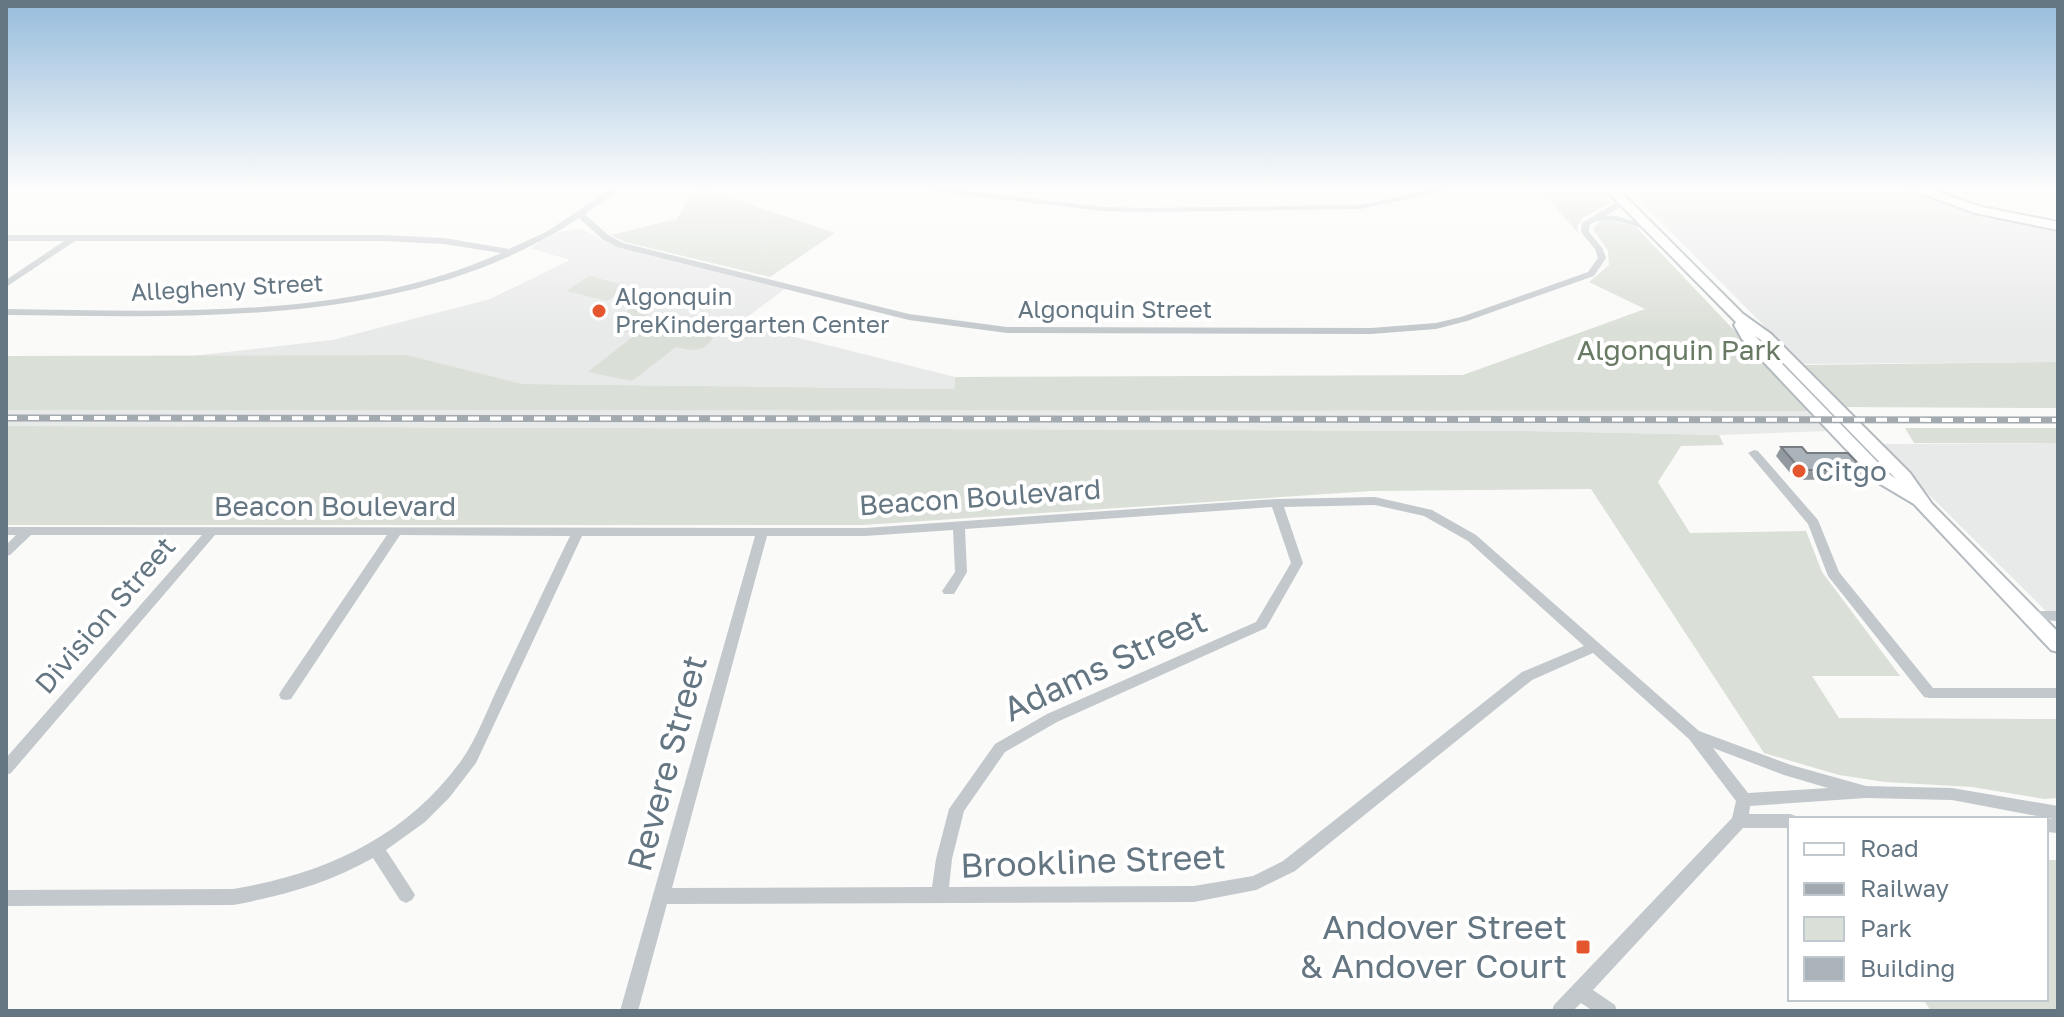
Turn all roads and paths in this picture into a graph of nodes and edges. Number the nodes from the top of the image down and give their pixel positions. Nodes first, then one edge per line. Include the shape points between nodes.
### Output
1 (542, 236) edge
2 (604, 236) edge
3 (1589, 236) edge
4 (1658, 236) edge
5 (6, 238) edge
6 (73, 238) junction
7 (513, 252) junction
8 (6, 284) edge
9 (6, 312) edge
10 (1754, 453) dead end
11 (1277, 503) junction
12 (959, 525) junction
13 (6, 531) edge
14 (28, 531) junction
15 (212, 531) junction
16 (396, 532) junction
17 (578, 532) junction
18 (762, 532) junction
19 (6, 552) edge
20 (949, 591) dead end
21 (2030, 616) junction
22 (2058, 616) edge
23 (2058, 645) edge
24 (1594, 647) junction
25 (2058, 693) edge
26 (286, 695) dead end
27 (1694, 735) junction
28 (6, 769) edge
29 (1866, 792) junction
30 (1744, 800) junction
31 (2058, 813) edge
32 (1739, 821) junction
33 (1788, 821) edge
34 (375, 848) junction
35 (406, 895) dead end
36 (661, 896) junction
37 (939, 896) junction
38 (6, 898) edge
39 (1580, 991) junction
40 (629, 1011) edge
41 (1561, 1011) edge
42 (1608, 1011) edge

1 - 7 street, Allegheny Street
2 - 3 street, Algonquin Street via 620,245 924,320 973,327 1371,331 1436,326 1591,274 1602,258
4 - 21 main road via 1883,478 1926,508
5 - 6 street
6 - 7 street via 384,238
6 - 8 street
7 - 9 street, Allegheny Street via 389,294 306,307 213,313
10 - 25 street via 1814,523 1833,573 1929,693
11 - 12 street, Beacon Boulevard
11 - 24 street, Beacon Boulevard via 1375,501 1428,513 1472,538
11 - 37 street, Adams Street via 1297,563 1261,625 1052,718 1000,748 957,809
12 - 18 street, Beacon Boulevard
12 - 20 street via 961,572
13 - 14 street, Beacon Boulevard
14 - 15 street, Beacon Boulevard
14 - 19 street
15 - 16 street, Beacon Boulevard
15 - 28 street, Division Street
16 - 17 street, Beacon Boulevard
16 - 26 street
17 - 18 street, Beacon Boulevard
17 - 34 street via 467,765 433,806
18 - 36 street, Revere Street
21 - 22 street
21 - 23 main road
24 - 27 street, Beacon Boulevard
24 - 37 street, Brookline Street via 1527,676 1289,866 1256,883 1194,894
27 - 29 street, Beacon Boulevard via 1789,771
27 - 30 street
29 - 30 street, Beacon Boulevard
29 - 31 street, Beacon Boulevard via 1952,794
30 - 32 street
32 - 33 street
32 - 39 street
34 - 35 street
34 - 38 street via 315,878 260,894
36 - 37 street, Brookline Street
36 - 40 street, Revere Street
39 - 41 street
39 - 42 street

